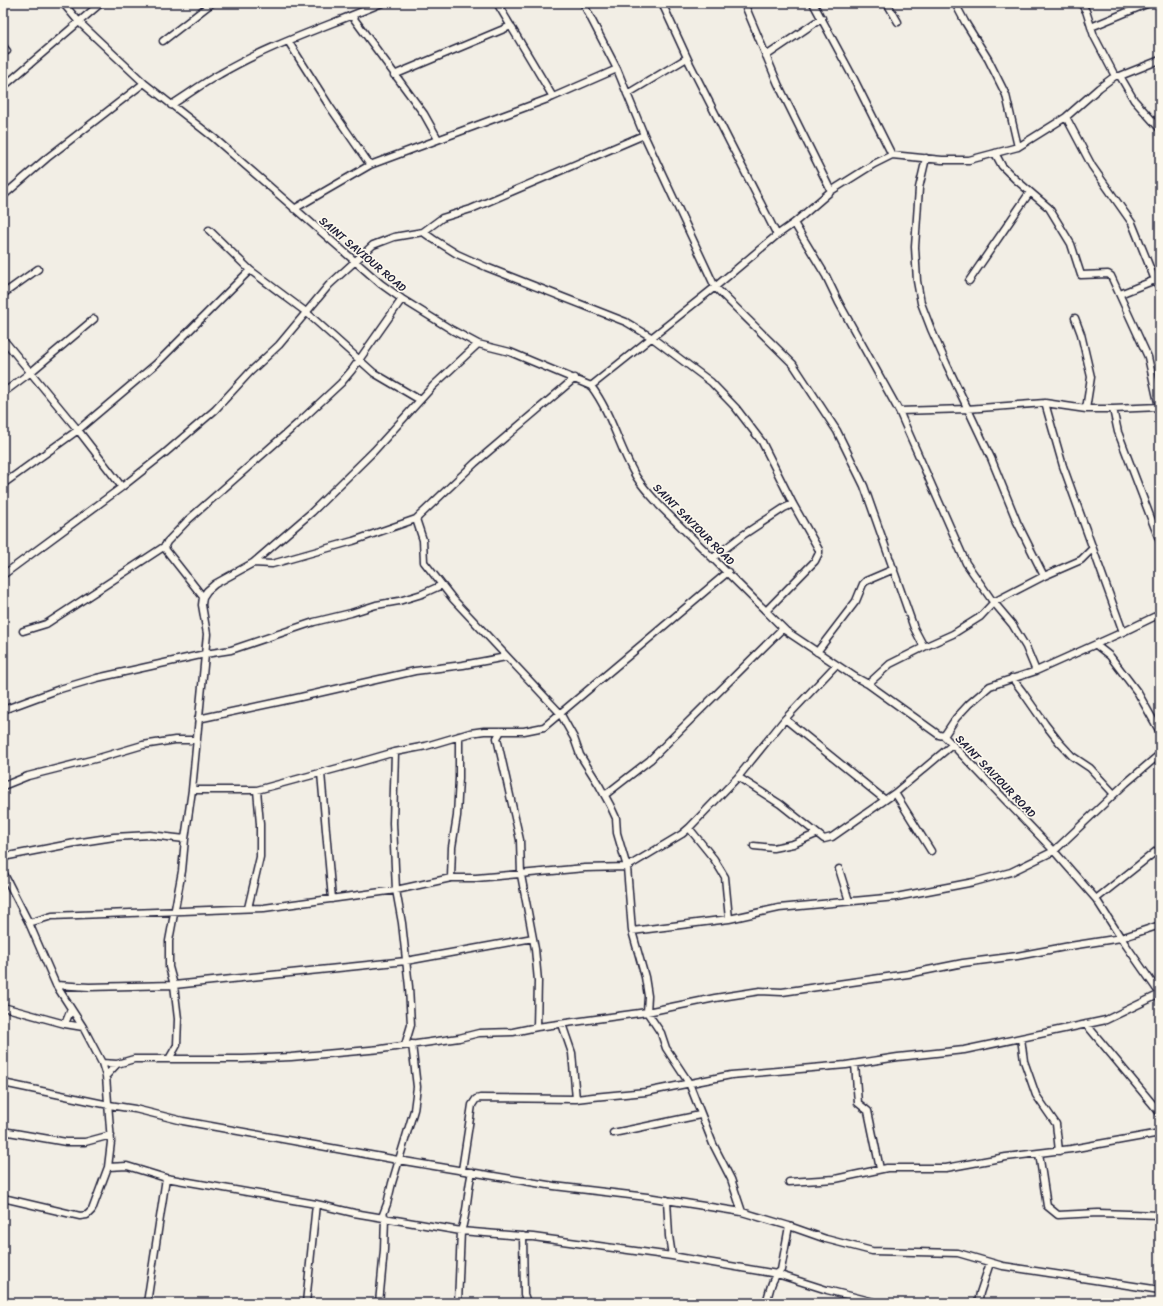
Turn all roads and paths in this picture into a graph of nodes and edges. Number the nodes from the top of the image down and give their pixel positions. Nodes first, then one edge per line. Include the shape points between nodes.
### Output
1 (63, 3) edge
2 (100, 3) edge
3 (212, 3) edge
4 (382, 3) edge
5 (497, 3) edge
6 (583, 3) edge
7 (662, 3) edge
8 (744, 3) edge
9 (813, 3) edge
10 (887, 3) edge
11 (955, 3) edge
12 (1081, 3) edge
13 (1149, 3) edge
14 (352, 16) junction
15 (822, 18) junction
16 (79, 22) junction
17 (898, 22) dead end
18 (511, 26) junction
19 (1091, 27) junction
20 (163, 41) dead end
21 (288, 41) junction
22 (766, 56) junction
23 (687, 58) junction
24 (1160, 60) edge
25 (617, 69) junction
26 (394, 74) junction
27 (1118, 76) junction
28 (144, 83) junction
29 (3, 87) edge
30 (627, 94) junction
31 (553, 97) junction
32 (171, 105) junction
33 (1066, 117) junction
34 (1160, 128) edge
35 (644, 135) junction
36 (438, 139) junction
37 (1018, 146) junction
38 (995, 153) junction
39 (892, 156) junction
40 (926, 158) junction
41 (370, 165) junction
42 (831, 191) junction
43 (1030, 192) junction
44 (3, 196) edge
45 (294, 208) junction
46 (794, 223) junction
47 (209, 230) dead end
48 (423, 232) junction
49 (777, 235) junction
50 (355, 262) junction
51 (38, 269) dead end
52 (250, 270) junction
53 (1155, 280) junction
54 (969, 281) dead end
55 (715, 287) junction
56 (1160, 288) edge
57 (3, 294) edge
58 (1120, 294) junction
59 (402, 299) junction
60 (306, 312) junction
61 (1075, 318) dead end
62 (94, 319) dead end
63 (651, 337) junction
64 (3, 339) edge
65 (478, 344) junction
66 (358, 360) junction
67 (31, 372) junction
68 (574, 378) junction
69 (591, 386) junction
70 (3, 393) edge
71 (420, 400) junction
72 (1045, 403) junction
73 (1160, 407) edge
74 (967, 409) junction
75 (1086, 409) junction
76 (1113, 409) junction
77 (899, 411) junction
78 (78, 430) junction
79 (3, 484) edge
80 (122, 488) junction
81 (793, 504) junction
82 (416, 519) junction
83 (1160, 542) edge
84 (165, 546) junction
85 (1092, 549) junction
86 (713, 558) junction
87 (253, 564) junction
88 (894, 570) junction
89 (728, 572) junction
90 (3, 575) edge
91 (1044, 576) junction
92 (442, 585) junction
93 (203, 597) junction
94 (994, 602) junction
95 (766, 611) junction
96 (1160, 614) edge
97 (783, 628) junction
98 (23, 631) dead end
99 (1123, 632) junction
100 (1096, 644) junction
101 (924, 647) junction
102 (817, 652) junction
103 (206, 654) junction
104 (506, 657) junction
105 (836, 665) junction
106 (1036, 671) junction
107 (1012, 678) junction
108 (868, 684) junction
109 (3, 710) edge
110 (560, 713) junction
111 (198, 719) junction
112 (785, 719) junction
113 (501, 731) junction
114 (1160, 732) edge
115 (459, 736) junction
116 (944, 736) junction
117 (197, 740) junction
118 (952, 744) junction
119 (395, 752) junction
120 (1160, 754) edge
121 (321, 773) junction
122 (738, 777) junction
123 (3, 786) edge
124 (192, 790) junction
125 (257, 790) junction
126 (895, 792) junction
127 (1114, 794) junction
128 (605, 795) junction
129 (884, 799) junction
130 (689, 828) junction
131 (816, 834) junction
132 (185, 839) junction
133 (754, 846) dead end
134 (1160, 848) edge
135 (931, 851) dead end
136 (1054, 852) junction
137 (3, 857) edge
138 (627, 868) junction
139 (839, 868) dead end
140 (3, 872) edge
141 (521, 875) junction
142 (451, 878) junction
143 (396, 890) junction
144 (332, 898) junction
145 (1096, 899) junction
146 (849, 901) junction
147 (248, 908) junction
148 (173, 912) junction
149 (729, 919) junction
150 (28, 923) junction
151 (1160, 925) edge
152 (632, 930) junction
153 (533, 938) junction
154 (1121, 938) junction
155 (406, 961) junction
156 (56, 985) junction
157 (174, 985) junction
158 (1160, 994) edge
159 (3, 1007) edge
160 (71, 1009) junction
161 (647, 1012) junction
162 (65, 1024) junction
163 (562, 1024) junction
164 (1086, 1024) junction
165 (83, 1027) junction
166 (537, 1027) junction
167 (1021, 1038) junction
168 (412, 1044) junction
169 (405, 1045) junction
170 (168, 1059) junction
171 (102, 1063) junction
172 (117, 1064) junction
173 (855, 1064) junction
174 (106, 1076) junction
175 (3, 1083) edge
176 (689, 1083) junction
177 (576, 1099) junction
178 (109, 1105) junction
179 (1160, 1113) edge
180 (700, 1115) junction
181 (3, 1131) edge
182 (613, 1133) dead end
183 (1160, 1133) edge
184 (111, 1136) junction
185 (1059, 1150) junction
186 (1040, 1153) junction
187 (398, 1160) junction
188 (108, 1167) junction
189 (880, 1169) junction
190 (462, 1170) junction
191 (472, 1172) junction
192 (166, 1178) junction
193 (789, 1182) dead end
194 (3, 1198) edge
195 (667, 1200) junction
196 (316, 1204) junction
197 (742, 1212) junction
198 (1160, 1215) edge
199 (384, 1217) junction
200 (789, 1226) junction
201 (461, 1231) junction
202 (523, 1236) junction
203 (672, 1256) junction
204 (990, 1263) junction
205 (776, 1274) junction
206 (1160, 1290) edge
207 (147, 1303) edge
208 (306, 1303) edge
209 (379, 1303) edge
210 (458, 1303) edge
211 (527, 1303) edge
212 (766, 1303) edge
213 (878, 1303) edge
214 (978, 1303) edge

1 - 16 street, SAINT SAVIOUR ROAD
2 - 16 street
3 - 20 street
4 - 14 street
5 - 18 street
6 - 25 street
7 - 23 street
8 - 22 street
9 - 15 street
10 - 17 street
11 - 37 street via 1006,95
12 - 19 street
13 - 19 street
14 - 21 street
14 - 26 street
15 - 22 street
15 - 39 street
16 - 28 street, SAINT SAVIOUR ROAD
16 - 29 street
18 - 26 street
18 - 31 street
19 - 27 street
21 - 32 street via 220,74
21 - 41 street
22 - 42 street
23 - 30 street
23 - 49 street
24 - 27 street
25 - 30 street
25 - 31 street
26 - 36 street via 424,114
27 - 33 street via 1099,88
27 - 34 street via 1134,100
28 - 32 street, SAINT SAVIOUR ROAD
28 - 44 street via 47,158
30 - 35 street
31 - 36 street
32 - 45 street, SAINT SAVIOUR ROAD via 214,138
33 - 37 street
33 - 53 street via 1092,166 1132,223
35 - 48 street via 471,209 442,218
35 - 55 street
36 - 41 street
37 - 38 street
38 - 40 street via 969,160
38 - 43 street via 1002,166
39 - 40 street
39 - 42 street via 874,164
40 - 74 street via 919,188 915,247 917,281 930,329
41 - 45 street
42 - 46 street
43 - 54 street
43 - 58 street via 1049,208 1060,224 1071,244 1081,275 1108,274
45 - 50 street, SAINT SAVIOUR ROAD
46 - 49 street
46 - 77 street via 826,276
47 - 52 street
48 - 50 street via 394,237 373,245
48 - 63 street via 457,254 626,322
49 - 55 street
50 - 59 street, SAINT SAVIOUR ROAD
50 - 60 street via 329,285
51 - 57 street
52 - 60 street
52 - 78 street via 156,364
53 - 56 street
53 - 58 street
55 - 63 street
55 - 88 street via 792,364 837,430 864,486
58 - 73 street via 1148,357
59 - 65 street, SAINT SAVIOUR ROAD
59 - 66 street
60 - 66 street
60 - 80 street via 279,345 215,410
61 - 75 street via 1091,377
62 - 67 street
63 - 69 street
63 - 81 street via 711,382 736,408 762,442
64 - 67 street
65 - 68 street, SAINT SAVIOUR ROAD via 510,352
65 - 71 street
66 - 71 street via 386,381
66 - 84 street via 341,383 188,520
67 - 70 street
67 - 78 street
68 - 69 street, SAINT SAVIOUR ROAD
68 - 82 street via 475,462
69 - 86 street, SAINT SAVIOUR ROAD via 607,412 633,472 644,488
71 - 87 street via 357,468
72 - 74 street
72 - 75 street
72 - 85 street via 1063,466
73 - 76 street
74 - 77 street
74 - 91 street
75 - 76 street
76 - 83 street via 1118,432
77 - 94 street via 966,563
78 - 79 street
78 - 80 street
80 - 90 street
81 - 86 street via 743,535
81 - 95 street via 819,553 815,561
82 - 87 street via 353,541 272,564
82 - 92 street via 423,540 424,562
84 - 93 street
84 - 98 street via 46,624
85 - 91 street via 1081,560
85 - 99 street
86 - 89 street, SAINT SAVIOUR ROAD
87 - 93 street via 215,584
88 - 101 street via 914,628
88 - 102 street via 863,584 856,601
89 - 95 street, SAINT SAVIOUR ROAD
89 - 110 street
91 - 94 street
92 - 103 street via 400,601 314,622 231,650
92 - 104 street
93 - 103 street via 207,634
94 - 101 street via 960,630
94 - 106 street via 1012,624 1026,647
95 - 97 street, SAINT SAVIOUR ROAD
96 - 99 street
97 - 102 street, SAINT SAVIOUR ROAD
97 - 128 street via 650,760
99 - 100 street
100 - 106 street
100 - 114 street via 1110,656 1138,693
101 - 108 street via 890,664
102 - 105 street, SAINT SAVIOUR ROAD
103 - 109 street via 97,678
103 - 111 street
104 - 110 street
104 - 111 street via 415,670
105 - 108 street, SAINT SAVIOUR ROAD
105 - 112 street
106 - 107 street
107 - 116 street via 990,686 956,718
107 - 127 street via 1059,742 1072,756 1090,768
108 - 116 street, SAINT SAVIOUR ROAD
110 - 113 street via 544,727 524,731
110 - 128 street via 580,755
111 - 117 street
112 - 122 street
112 - 129 street
113 - 115 street via 484,731
113 - 141 street via 497,738 520,840
115 - 119 street
115 - 142 street via 457,816
116 - 118 street, SAINT SAVIOUR ROAD
117 - 123 street via 175,740 143,745 28,776
117 - 124 street
118 - 126 street
118 - 136 street, SAINT SAVIOUR ROAD
119 - 121 street
119 - 143 street via 393,823
120 - 127 street
121 - 125 street
121 - 144 street
122 - 130 street
122 - 131 street via 780,804
124 - 125 street
124 - 132 street
125 - 147 street via 260,857
126 - 129 street
126 - 135 street
127 - 136 street
128 - 138 street via 616,818 617,833
129 - 131 street via 832,837 824,839
130 - 138 street
130 - 149 street via 725,877
131 - 133 street via 793,844 773,848
132 - 137 street via 150,835 114,837
132 - 148 street via 182,872
134 - 145 street
136 - 145 street, SAINT SAVIOUR ROAD
136 - 146 street via 1011,872 974,882 896,897
138 - 141 street via 585,868
138 - 152 street
139 - 146 street
140 - 150 street
141 - 142 street
141 - 153 street
142 - 143 street
143 - 144 street
143 - 155 street
144 - 147 street
145 - 154 street, SAINT SAVIOUR ROAD
146 - 149 street via 779,908
147 - 148 street
148 - 150 street via 52,916
148 - 157 street via 168,954
149 - 152 street
150 - 156 street
151 - 154 street
152 - 161 street via 645,976
153 - 155 street
153 - 166 street via 538,981
154 - 158 street, SAINT SAVIOUR ROAD
154 - 161 street via 908,974 782,992 760,991 715,998
155 - 157 street
155 - 169 street via 411,1025
156 - 157 street
156 - 160 street
157 - 170 street via 178,1019 177,1045
158 - 164 street via 1106,1020
159 - 162 street
160 - 162 street
160 - 165 street
161 - 163 street
161 - 176 street
162 - 165 street
163 - 166 street
163 - 177 street via 572,1053
164 - 167 street
164 - 179 street
165 - 171 street
166 - 168 street
167 - 173 street via 964,1050
167 - 185 street via 1024,1061 1036,1095 1056,1124
168 - 169 street
168 - 187 street via 417,1087 414,1110
169 - 170 street via 291,1057
170 - 172 street via 134,1058
171 - 172 street
171 - 174 street
172 - 174 street
173 - 176 street via 731,1075
173 - 189 street via 858,1103 868,1111
174 - 178 street
175 - 178 street
176 - 177 street via 646,1092
176 - 180 street
177 - 190 street via 476,1100 470,1112
178 - 184 street
178 - 187 street
180 - 182 street
180 - 197 street via 731,1179
181 - 184 street via 66,1142 85,1142
183 - 185 street
184 - 188 street
185 - 186 street
186 - 189 street via 946,1168
186 - 198 street via 1047,1206 1058,1215
187 - 190 street
187 - 199 street
188 - 192 street via 127,1166
188 - 194 street via 92,1210 87,1215 80,1216
189 - 193 street via 835,1179
190 - 191 street
191 - 195 street via 554,1186
191 - 201 street
192 - 196 street
192 - 207 street
195 - 197 street
195 - 203 street
196 - 199 street
196 - 208 street
197 - 200 street
199 - 201 street
199 - 209 street
200 - 204 street via 826,1239 872,1250 958,1254
200 - 205 street via 782,1270
201 - 202 street
201 - 210 street
202 - 203 street
202 - 211 street via 524,1294
203 - 205 street
204 - 206 street
204 - 214 street
205 - 212 street
205 - 213 street

